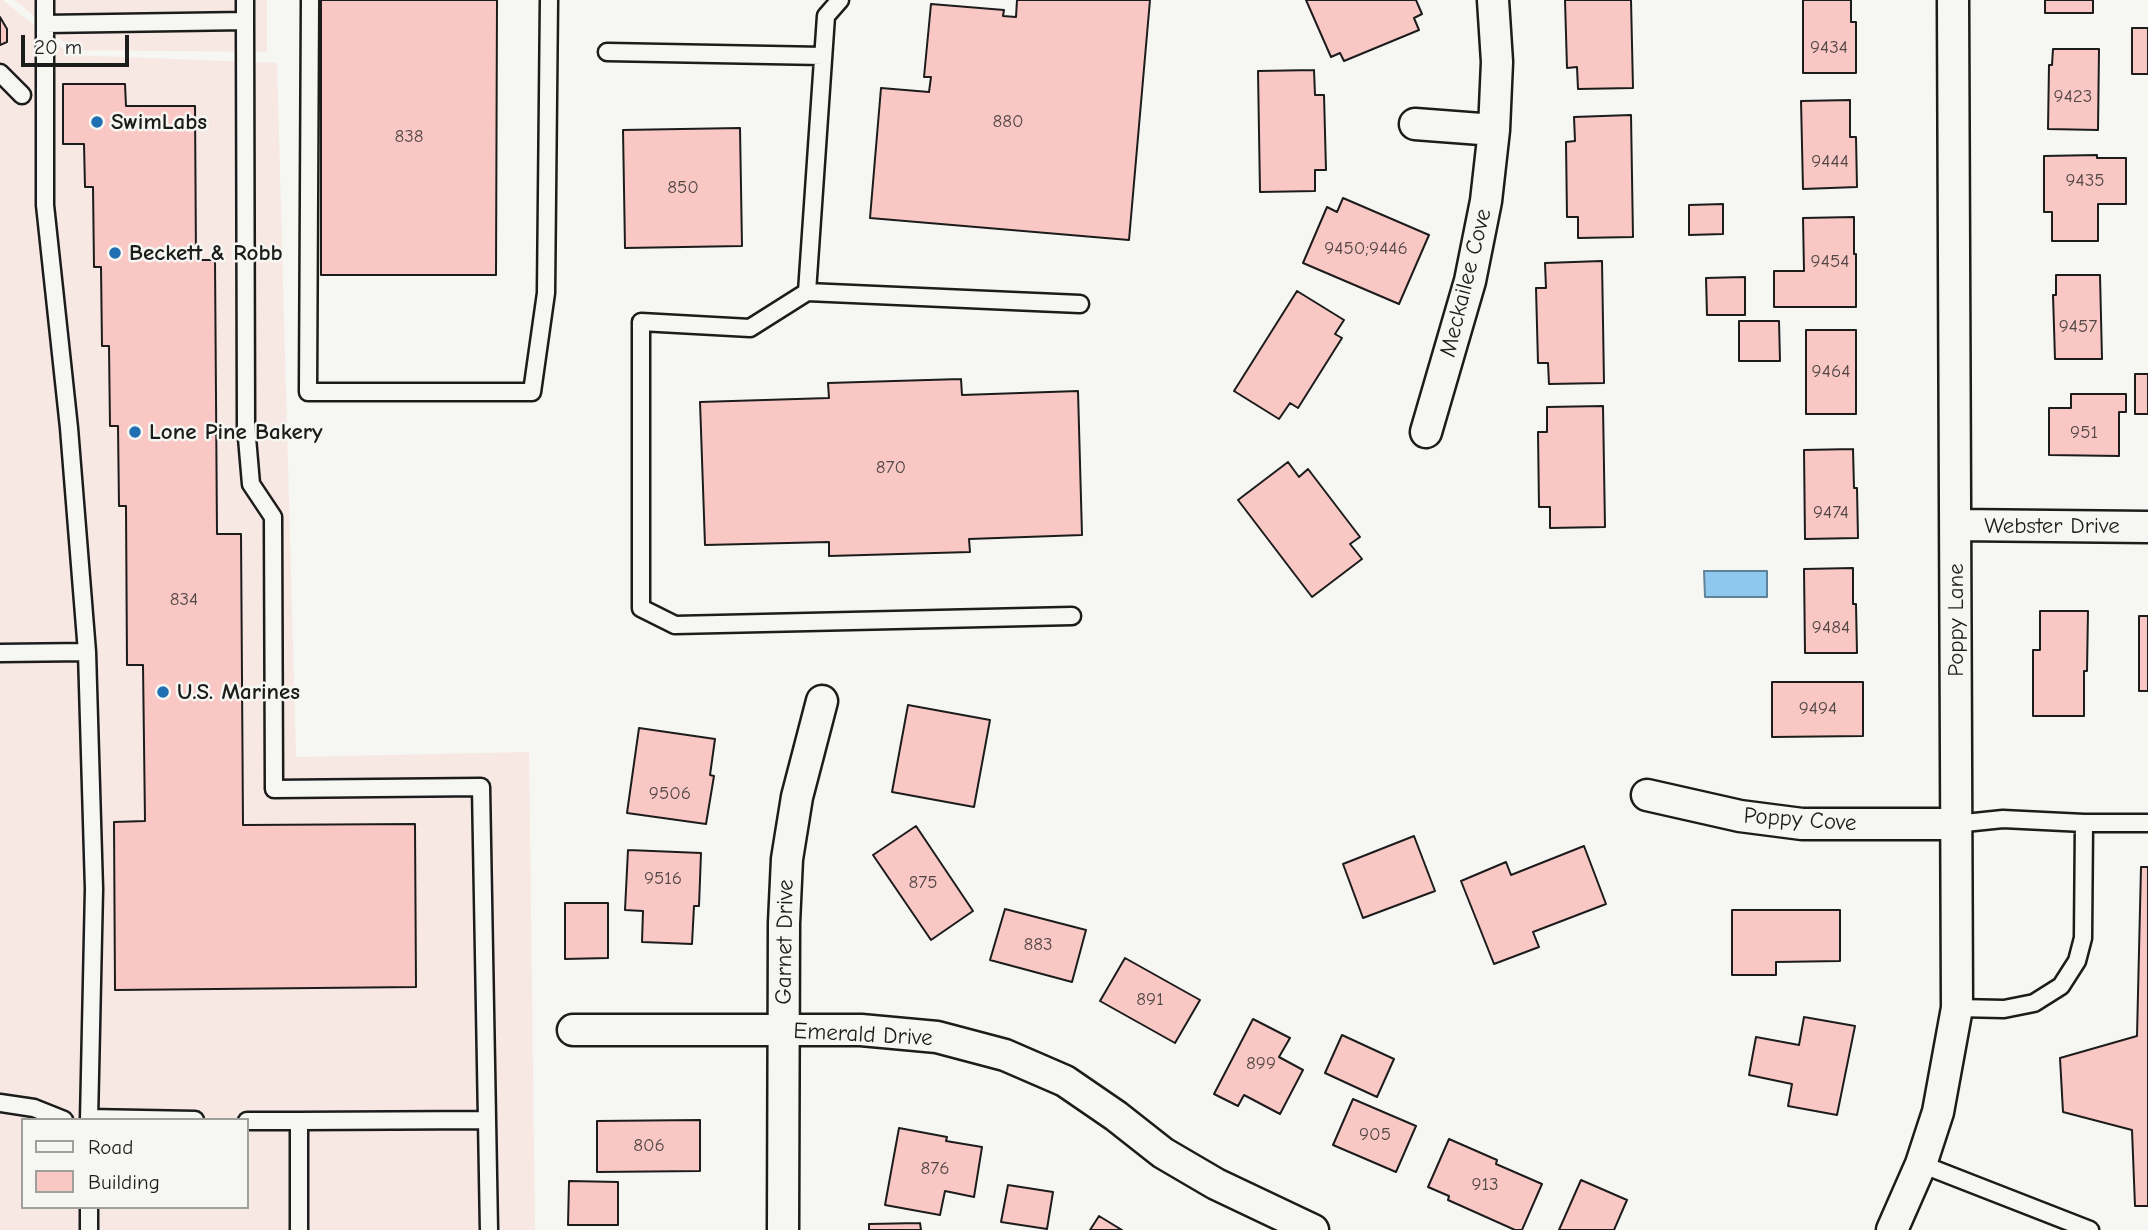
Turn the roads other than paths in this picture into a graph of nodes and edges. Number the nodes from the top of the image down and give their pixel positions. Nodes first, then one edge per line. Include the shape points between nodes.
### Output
1 (45, 0) edge
2 (245, 0) edge
3 (310, 0) edge
4 (549, 0) edge
5 (840, 0) edge
6 (1493, 0) edge
7 (1953, 0) edge
8 (245, 21) junction
9 (45, 24) junction
10 (607, 52) dead end
11 (823, 56) junction
12 (0, 73) edge
13 (22, 95) dead end
14 (1415, 124) dead end
15 (1494, 131) junction
16 (807, 292) junction
17 (1080, 304) dead end
18 (1426, 432) dead end
19 (1956, 525) junction
20 (2148, 527) edge
21 (1072, 616) dead end
22 (87, 652) junction
23 (0, 653) edge
24 (822, 701) dead end
25 (1647, 794) dead end
26 (2084, 823) junction
27 (1955, 824) junction
28 (2148, 824) edge
29 (1957, 1008) junction
30 (573, 1030) dead end
31 (784, 1031) junction
32 (0, 1103) edge
33 (59, 1118) edge
34 (89, 1118) edge
35 (487, 1120) junction
36 (248, 1121) edge
37 (299, 1121) junction
38 (1921, 1164) junction
39 (89, 1209) edge
40 (89, 1230) edge
41 (299, 1230) edge
42 (489, 1230) edge
43 (783, 1230) edge
44 (1313, 1230) edge
45 (1892, 1230) edge
46 (2090, 1230) edge

1 - 9 lane
2 - 8 lane
3 - 4 lane via 308,393 532,393 546,293
5 - 11 lane via 826,16
6 - 15 street, Meckailee Cove via 1497,62
7 - 19 street, Poppy Lane
8 - 9 lane
8 - 35 lane via 246,426 251,484 273,517 274,789 481,787
9 - 22 lane via 45,205
10 - 11 lane
11 - 16 lane
12 - 13 lane
14 - 15 street
15 - 18 street, Meckailee Cove via 1470,281
16 - 17 lane
16 - 21 lane via 750,328 641,322 641,608 675,625
19 - 20 street, Webster Drive
19 - 27 street, Poppy Lane
22 - 23 lane
22 - 34 lane via 94,889
24 - 31 street, Garnet Drive via 797,797 787,859
25 - 27 street, Poppy Cove via 1740,816 1802,824
26 - 27 lane via 2003,819
26 - 28 lane
26 - 29 lane via 2082,938 2072,970 2061,986 2034,1003 2004,1009
27 - 29 street, Poppy Lane
29 - 38 street, Poppy Lane via 1938,1112
30 - 31 street, Emerald Drive
31 - 43 street, Garnet Drive
31 - 44 street, Emerald Drive via 937,1037 1005,1055 1065,1082 1163,1153 1216,1184
32 - 33 lane via 34,1108
35 - 37 lane
35 - 42 lane
36 - 37 lane
37 - 41 lane
38 - 45 street, Poppy Lane
38 - 46 lane
39 - 40 lane

